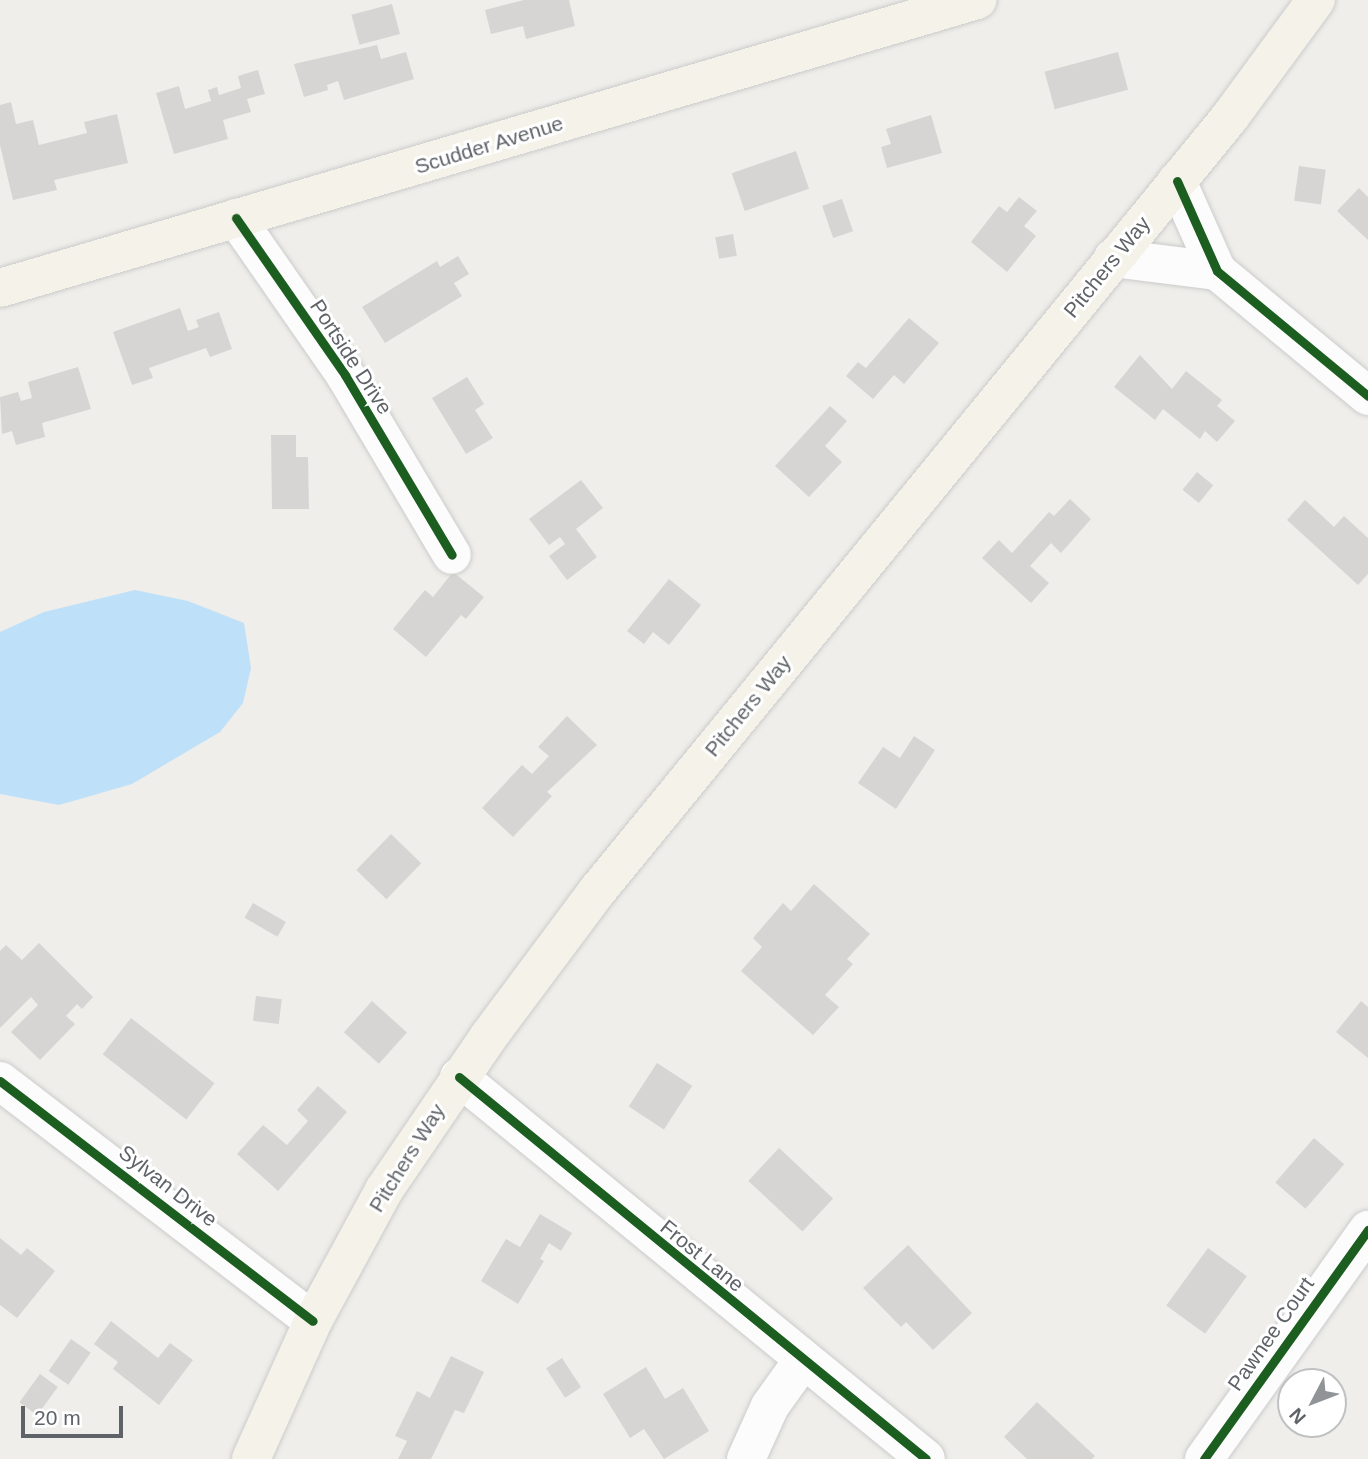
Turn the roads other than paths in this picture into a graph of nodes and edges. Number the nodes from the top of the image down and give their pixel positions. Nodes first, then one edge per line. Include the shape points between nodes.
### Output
1 (977, 0) edge
2 (1317, 0) edge
3 (1177, 181) junction
4 (236, 218) junction
5 (1113, 258) junction
6 (1217, 271) junction
7 (0, 288) edge
8 (1368, 396) edge
9 (452, 555) dead end
10 (459, 1077) junction
11 (0, 1081) edge
12 (1368, 1230) edge
13 (313, 1321) junction
14 (803, 1360) junction
15 (251, 1459) edge
16 (746, 1459) edge
17 (926, 1459) edge
18 (1204, 1459) edge

1 - 4 main road, Scudder Avenue
2 - 3 main road, Pitchers Way
3 - 5 main road, Pitchers Way
3 - 6 street
4 - 7 main road, Scudder Avenue
4 - 9 street, Portside Drive via 345,375
5 - 6 street
5 - 10 main road, Pitchers Way via 598,890
6 - 8 street
10 - 13 main road, Pitchers Way via 384,1190
10 - 14 street, Frost Lane
11 - 13 street, Sylvan Drive
12 - 18 street, Pawnee Court
13 - 15 main road, Pitchers Way
14 - 16 street via 770,1406
14 - 17 street, Frost Lane

